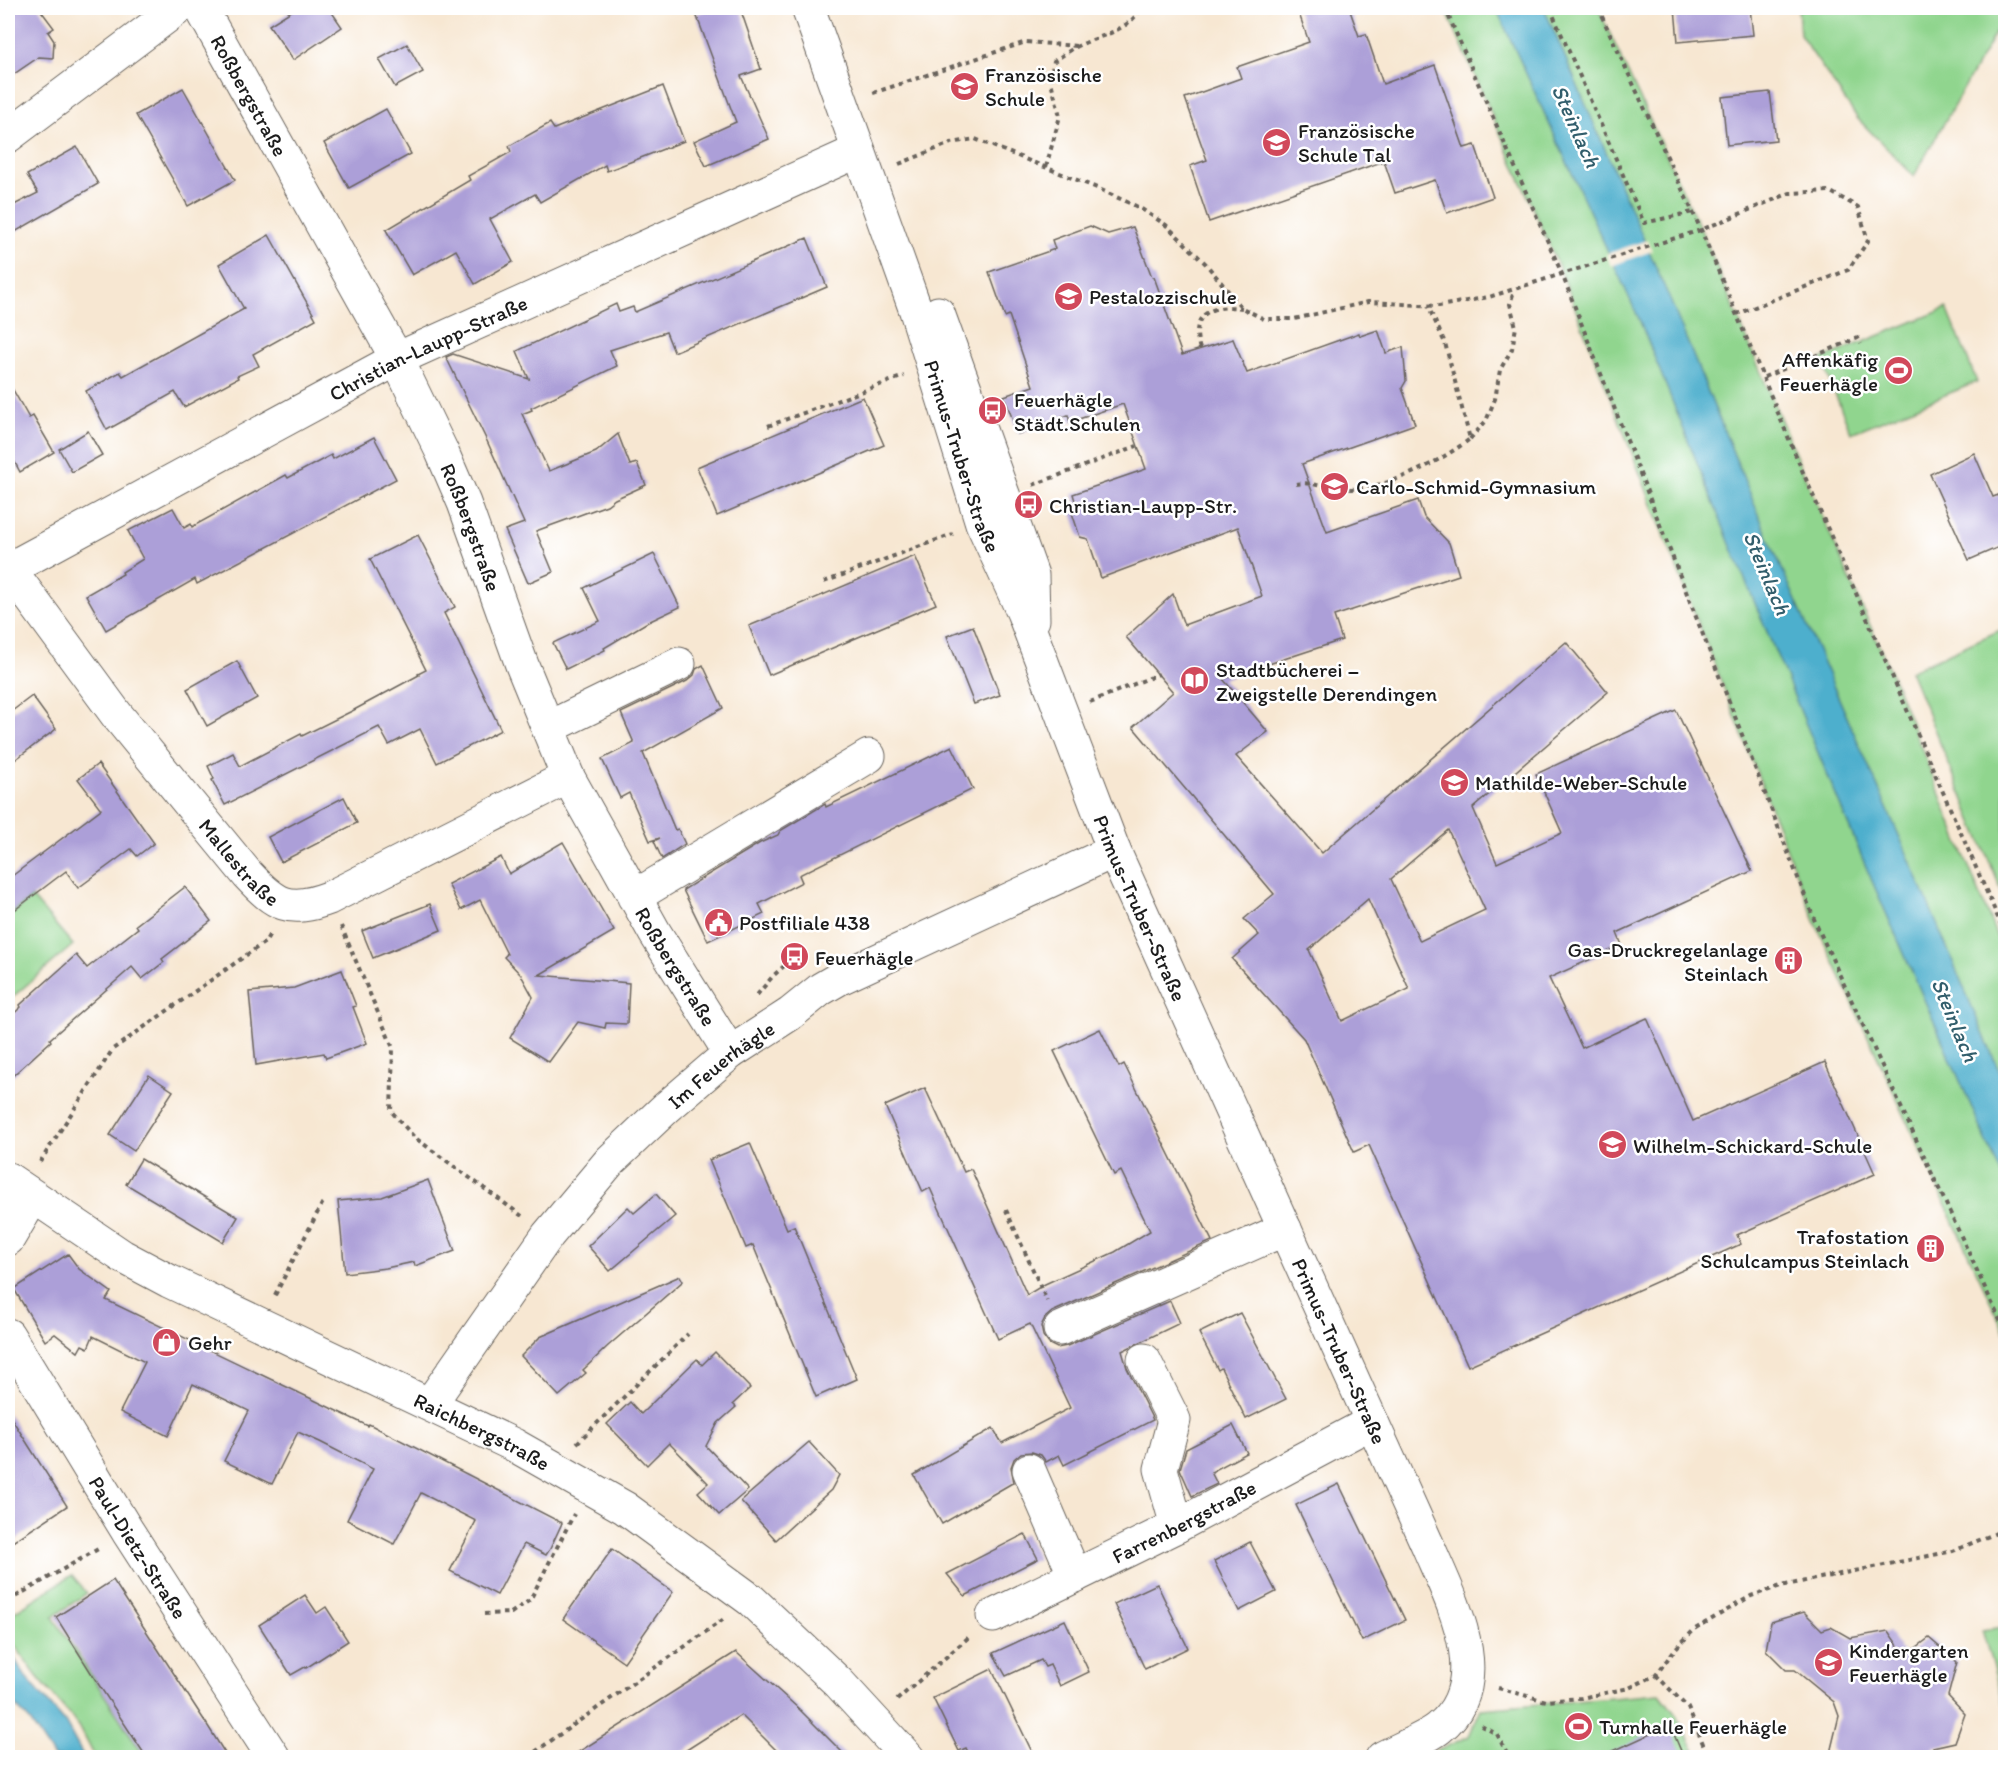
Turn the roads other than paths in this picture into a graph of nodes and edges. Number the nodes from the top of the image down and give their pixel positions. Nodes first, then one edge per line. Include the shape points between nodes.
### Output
1 (178, 8) edge
2 (201, 8) edge
3 (808, 8) edge
4 (8, 136) edge
5 (863, 164) junction
6 (899, 264) junction
7 (397, 359) junction
8 (8, 568) edge
9 (1034, 642) junction
10 (679, 664) dead end
11 (548, 728) junction
12 (869, 756) dead end
13 (568, 777) junction
14 (1114, 851) junction
15 (634, 897) junction
16 (722, 1040) junction
17 (21, 1189) edge
18 (1285, 1230) junction
19 (8, 1239) edge
20 (1060, 1329) road end
21 (8, 1335) edge
22 (1144, 1360) dead end
23 (430, 1404) junction
24 (1372, 1422) junction
25 (1029, 1470) dead end
26 (1177, 1526) junction
27 (1075, 1576) junction
28 (993, 1616) road end
29 (274, 1758) edge
30 (908, 1758) edge
31 (1382, 1758) edge

1 - 4 street
2 - 7 street, Roßbergstraße
3 - 5 street, Primus-Truber-Straße
5 - 6 street, Primus-Truber-Straße
5 - 7 street, Christian-Laupp-Straße
6 - 9 street, Primus-Truber-Straße via 982,523
6 - 9 street via 940,316 976,416 1032,574
7 - 8 street, Christian-Laupp-Straße
7 - 11 street, Roßbergstraße via 464,503
8 - 13 street, Mallestraße via 116,714 248,875 280,903 310,905 329,898
9 - 14 street, Primus-Truber-Straße
10 - 11 street
11 - 13 street, Roßbergstraße
12 - 15 street
13 - 15 street, Roßbergstraße
14 - 16 street, Im Feuerhägle via 840,978 790,1014
14 - 18 street, Primus-Truber-Straße
15 - 16 street, Roßbergstraße
16 - 23 street, Im Feuerhägle via 666,1108 610,1161 548,1235
17 - 19 street
17 - 23 street, Raichbergstraße via 122,1256 169,1281
18 - 20 street
18 - 24 street, Primus-Truber-Straße
21 - 29 street, Paul-Dietz-Straße via 128,1532
22 - 26 street via 1174,1420 1161,1468
23 - 30 street, Raichbergstraße via 514,1445 625,1508 751,1600 875,1720
24 - 26 street, Farrenbergstraße
24 - 31 street, Primus-Truber-Straße via 1456,1613 1468,1664 1454,1712 1439,1728
25 - 27 street
26 - 27 street, Farrenbergstraße
27 - 28 street, Farrenbergstraße

